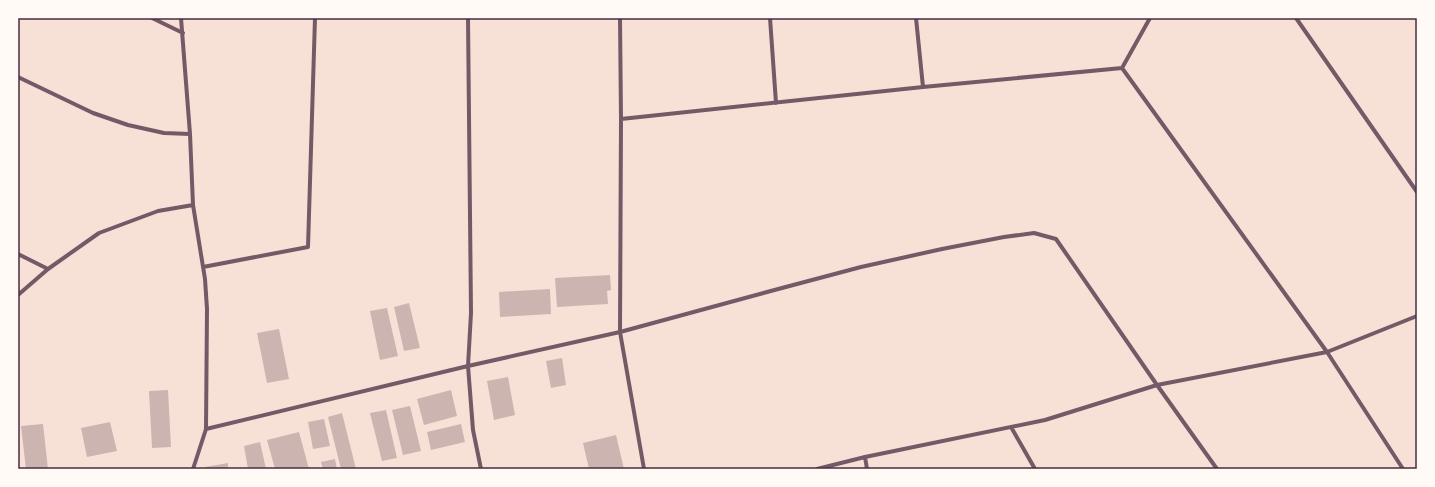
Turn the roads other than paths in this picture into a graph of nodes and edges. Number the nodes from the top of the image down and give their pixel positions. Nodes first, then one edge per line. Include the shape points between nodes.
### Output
1 (152, 18) edge
2 (181, 18) edge
3 (315, 18) edge
4 (468, 18) edge
5 (620, 18) edge
6 (770, 18) edge
7 (916, 18) edge
8 (1150, 18) edge
9 (1296, 18) edge
10 (183, 33) junction
11 (1122, 68) junction
12 (18, 77) edge
13 (923, 87) junction
14 (776, 102) junction
15 (621, 119) junction
16 (190, 134) junction
17 (1417, 192) edge
18 (193, 205) junction
19 (18, 254) edge
20 (203, 268) junction
21 (48, 269) junction
22 (18, 295) edge
23 (1417, 316) edge
24 (620, 332) junction
25 (1327, 352) junction
26 (468, 366) junction
27 (1157, 386) junction
28 (1011, 427) junction
29 (206, 429) junction
30 (865, 457) junction
31 (193, 469) edge
32 (481, 469) edge
33 (644, 469) edge
34 (817, 469) edge
35 (867, 469) edge
36 (1035, 469) edge
37 (1217, 469) edge
38 (1403, 469) edge

1 - 10 street
2 - 10 street
3 - 20 street via 308,247
4 - 26 street via 471,313
5 - 15 street
6 - 14 street
7 - 13 street
8 - 11 street
9 - 17 street
10 - 16 street
11 - 13 street
11 - 25 street
12 - 16 street via 93,113 128,125 164,133
13 - 14 street
14 - 15 street
15 - 24 street
16 - 18 street
18 - 20 street
18 - 21 street via 158,211 98,233
19 - 21 street
20 - 29 street via 207,309
21 - 22 street
23 - 25 street
24 - 26 street
24 - 27 street via 862,267 1034,233 1056,239
24 - 33 street
25 - 27 street
25 - 38 street
26 - 29 street
26 - 32 street via 473,430
27 - 28 street via 1045,420
27 - 37 street
28 - 30 street
28 - 36 street
29 - 31 street
30 - 34 street
30 - 35 street

